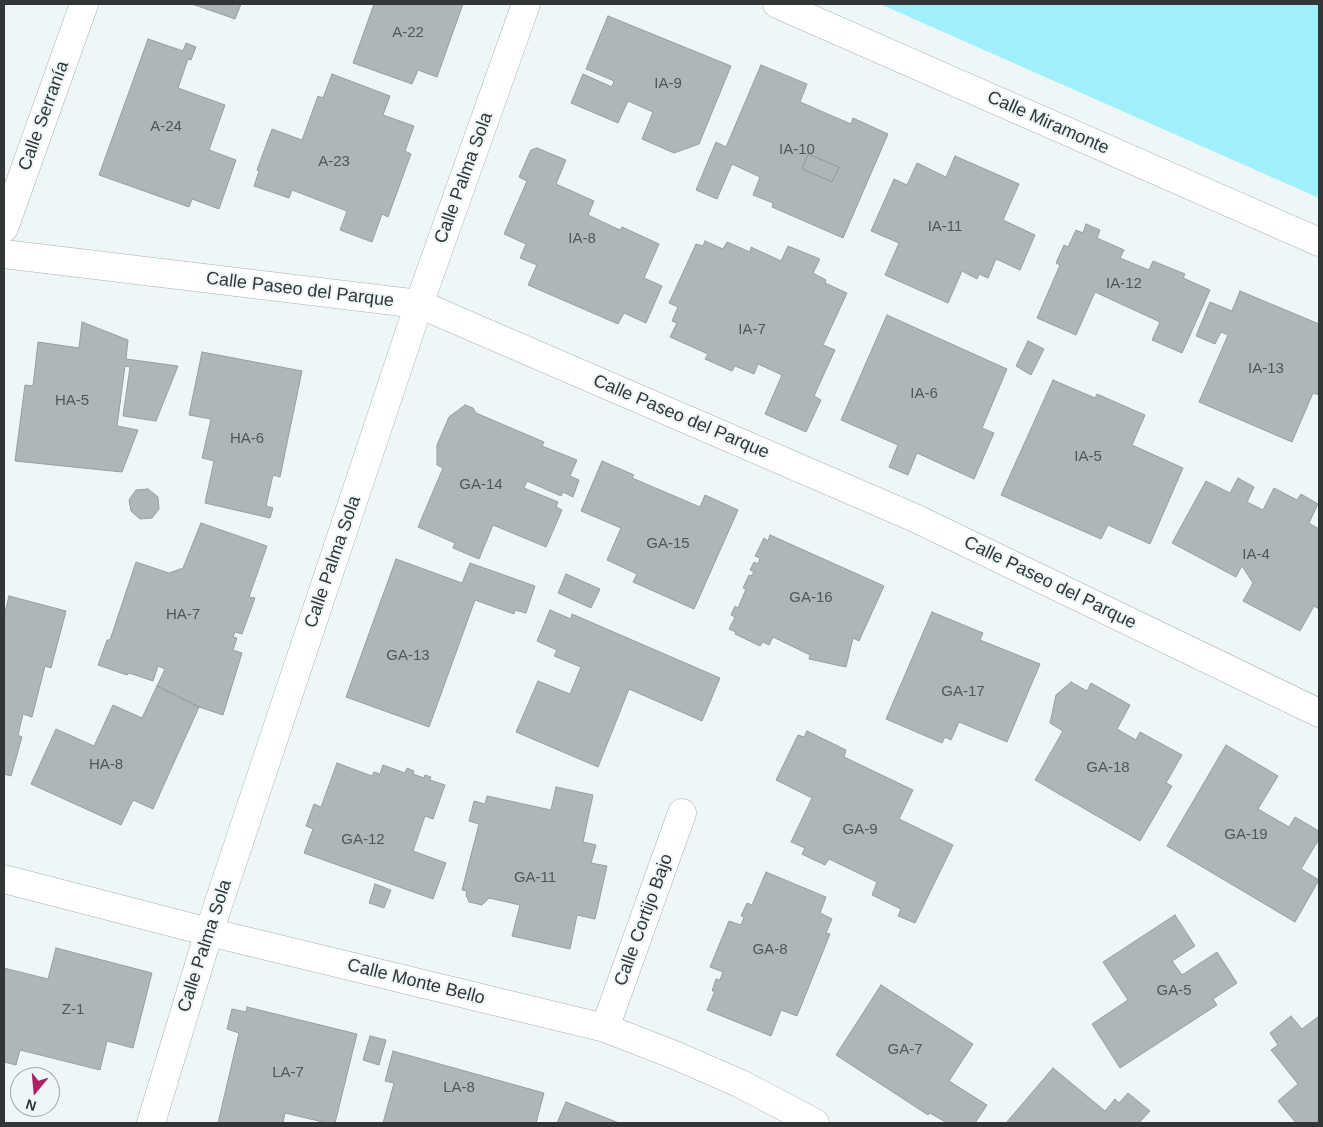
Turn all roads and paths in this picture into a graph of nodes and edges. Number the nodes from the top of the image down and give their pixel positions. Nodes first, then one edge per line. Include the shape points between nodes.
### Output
1 (84, 4) edge
2 (526, 4) edge
3 (777, 4) edge
4 (4, 228) edge
5 (1319, 242) edge
6 (4, 254) edge
7 (419, 304) junction
8 (1319, 714) edge
9 (682, 813) dead end
10 (4, 879) edge
11 (209, 932) junction
12 (605, 1028) junction
13 (151, 1123) edge
14 (815, 1123) edge

1 - 4 street, Calle Serranía
2 - 7 street, Calle Palma Sola
3 - 5 street, Calle Miramonte
6 - 7 street, Calle Paseo del Parque
7 - 8 street, Calle Paseo del Parque via 915,518
7 - 11 street, Calle Palma Sola
9 - 12 street, Calle Cortijo Bajo
10 - 11 street, Calle Monte Bello
11 - 12 street, Calle Monte Bello
11 - 13 street, Calle Palma Sola
12 - 14 street, Calle Monte Bello via 741,1084

